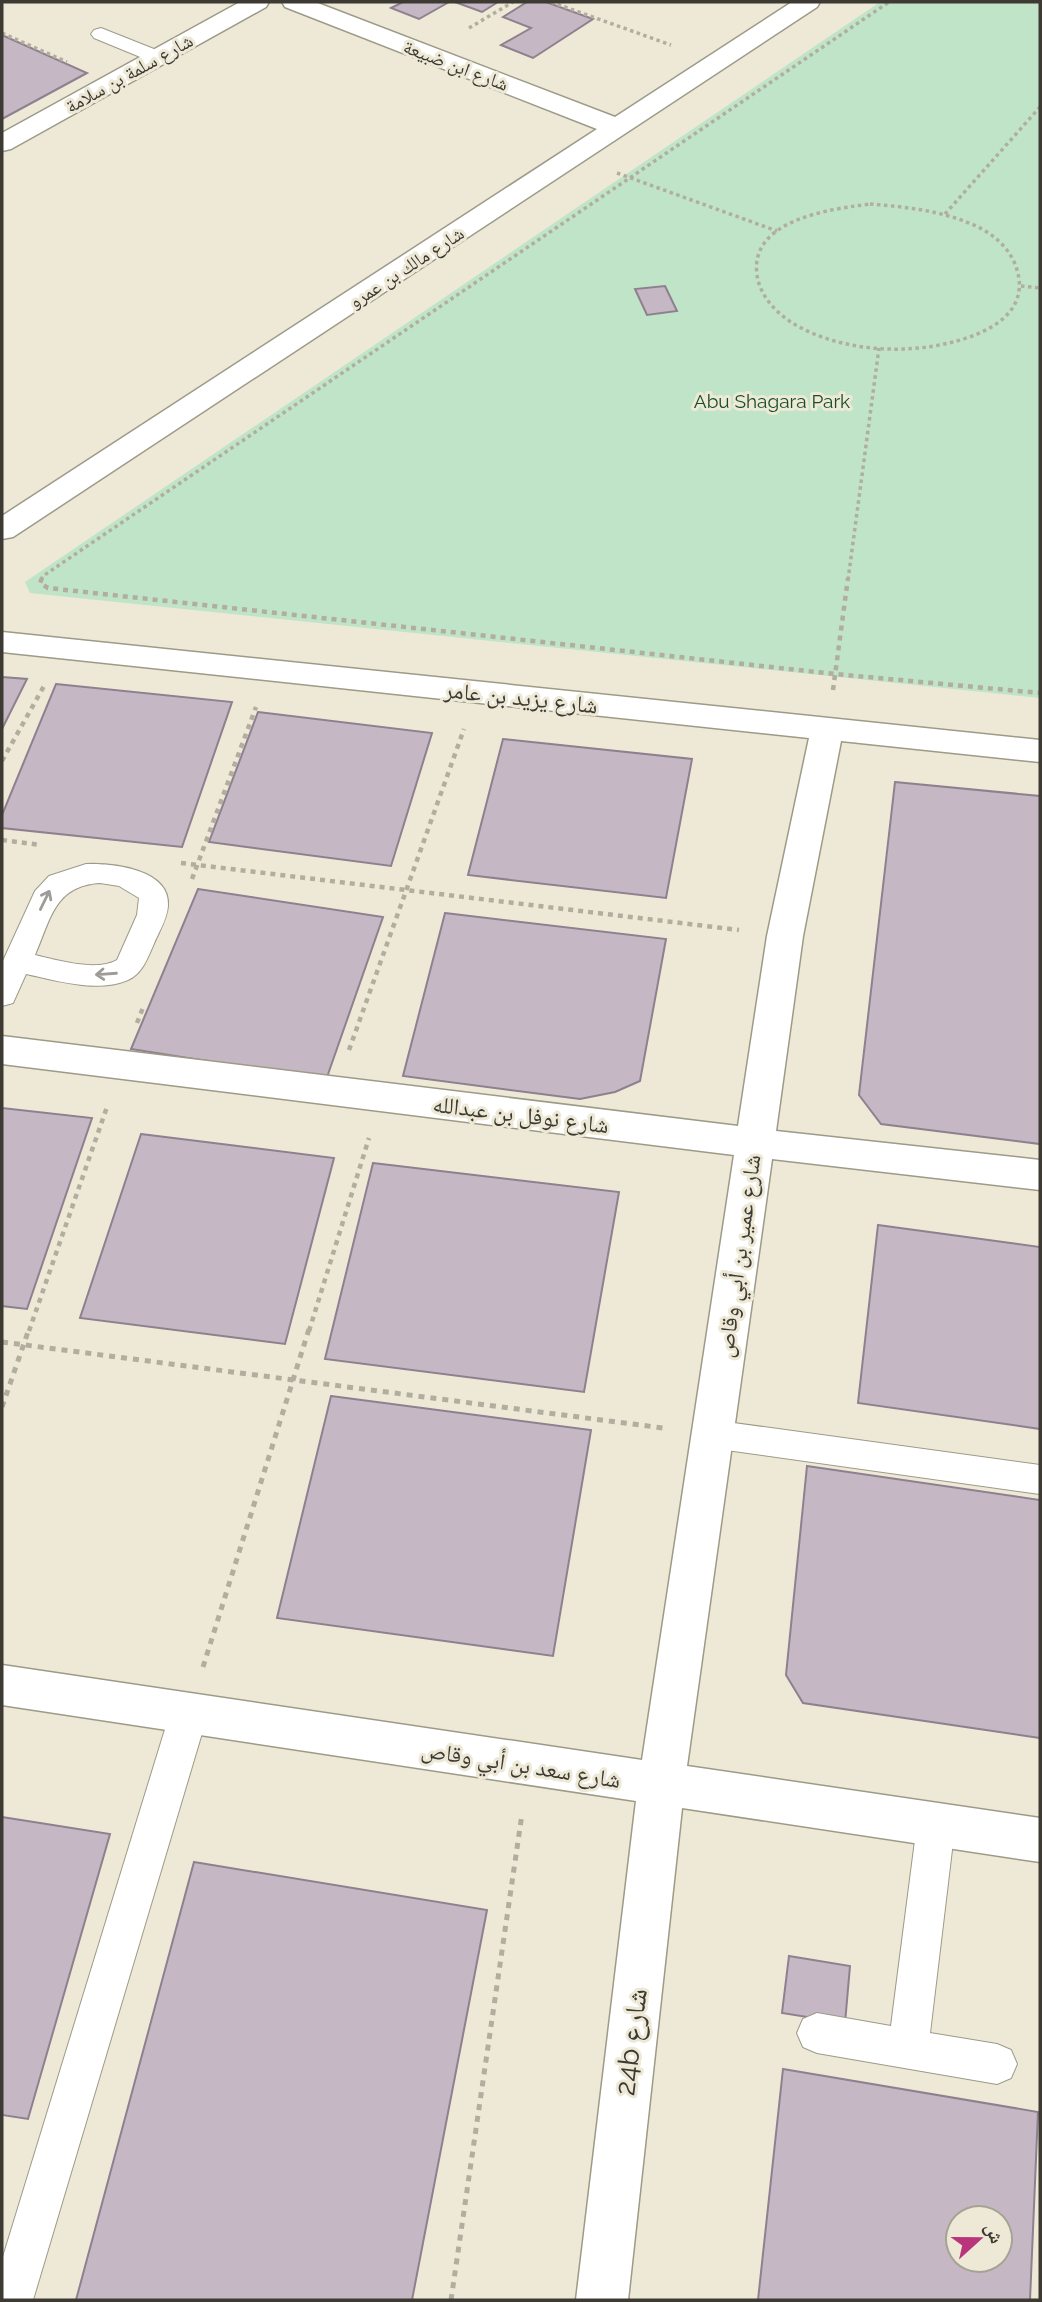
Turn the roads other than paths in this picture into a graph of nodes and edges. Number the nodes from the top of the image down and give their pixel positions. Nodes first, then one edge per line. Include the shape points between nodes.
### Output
1 (257, 2) edge
2 (294, 2) edge
3 (808, 2) edge
4 (326, 6) edge
5 (101, 34) dead end
6 (157, 57) junction
7 (619, 128) junction
8 (2, 143) edge
9 (2, 530) edge
10 (2, 642) edge
11 (827, 729) junction
12 (1040, 751) edge
13 (17, 962) junction
14 (2, 995) edge
15 (2, 1050) edge
16 (755, 1143) junction
17 (1040, 1175) edge
18 (712, 1434) junction
19 (1040, 1480) edge
20 (2, 1685) edge
21 (189, 1713) junction
22 (661, 1785) junction
23 (936, 1825) junction
24 (1040, 1840) edge
25 (817, 2033) dead end
26 (908, 2048) junction
27 (997, 2064) dead end
28 (11, 2300) edge
29 (602, 2300) edge

1 - 6 street, شارع سلمة بن سلامة
2 - 4 street, شارع ابن ضبيعة
3 - 7 street, شارع مالك بن عمرو
4 - 7 street, شارع ابن ضبيعة
5 - 6 lane
6 - 8 street, شارع سلمة بن سلامة
7 - 9 street, شارع مالك بن عمرو
10 - 11 street, شارع يزيد بن عامر
11 - 12 street, شارع يزيد بن عامر
11 - 16 street, شارع عمير بن أبي وقاص via 785,936
13 -> 13 lane via 49,891 70,876 131,879 152,892 153,912 126,968 117,974
13 - 14 lane
15 - 16 street, شارع نوفل بن عبدالله
16 - 17 street, شارع نوفل بن عبدالله
16 - 18 street, شارع عمير بن أبي وقاص
18 - 19 lane
18 - 22 street, شارع عمير بن أبي وقاص
20 - 21 street, شارع سعد بن أبي وقاص
21 - 22 street, شارع سعد بن أبي وقاص
21 - 28 lane
22 - 23 street, شارع سعد بن أبي وقاص
22 - 29 street, 24b شارع
23 - 24 street, شارع سعد بن أبي وقاص
23 - 26 lane
25 - 26 lane
26 - 27 lane

